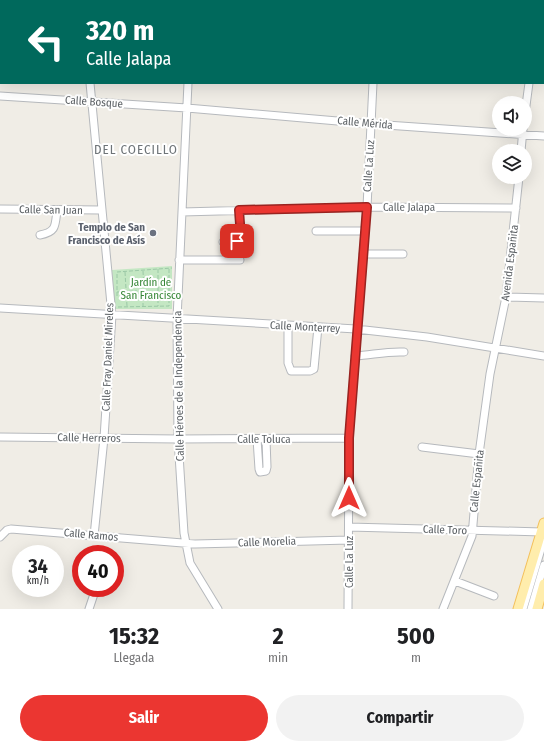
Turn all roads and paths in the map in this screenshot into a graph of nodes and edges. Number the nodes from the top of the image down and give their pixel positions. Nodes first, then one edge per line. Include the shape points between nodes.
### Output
1 (90, 84) edge
2 (188, 84) edge
3 (373, 84) edge
4 (529, 84) edge
5 (0, 96) edge
6 (527, 96) edge
7 (91, 102) junction
8 (187, 108) junction
9 (372, 124) junction
10 (492, 130) edge
11 (532, 134) edge
12 (544, 136) edge
13 (518, 184) edge
14 (367, 207) junction
15 (516, 208) junction
16 (0, 209) edge
17 (57, 210) junction
18 (102, 210) junction
19 (239, 210) junction
20 (182, 212) junction
21 (316, 231) dead end
22 (364, 231) junction
23 (40, 236) dead end
24 (223, 242) dead end
25 (362, 254) junction
26 (404, 254) dead end
27 (179, 260) junction
28 (240, 260) dead end
29 (158, 269) junction
30 (143, 270) junction
31 (125, 272) junction
32 (144, 290) junction
33 (126, 291) junction
34 (138, 291) junction
35 (117, 292) junction
36 (145, 292) junction
37 (158, 292) junction
38 (143, 296) junction
39 (506, 297) junction
40 (544, 298) edge
41 (117, 299) dead end
42 (158, 306) junction
43 (118, 307) dead end
44 (127, 307) junction
45 (143, 307) junction
46 (0, 308) edge
47 (112, 315) junction
48 (177, 319) junction
49 (288, 326) junction
50 (318, 327) junction
51 (356, 330) junction
52 (496, 349) junction
53 (404, 352) dead end
54 (355, 356) junction
55 (544, 356) edge
56 (0, 436) edge
57 (104, 438) junction
58 (349, 438) junction
59 (178, 439) junction
60 (257, 439) junction
61 (266, 439) junction
62 (422, 447) dead end
63 (479, 454) junction
64 (349, 527) junction
65 (472, 531) junction
66 (543, 531) edge
67 (94, 536) junction
68 (0, 537) edge
69 (349, 540) junction
70 (185, 543) junction
71 (544, 565) edge
72 (455, 581) junction
73 (544, 584) edge
74 (494, 596) dead end
75 (93, 597) edge
76 (544, 604) edge
77 (89, 607) edge
78 (98, 609) edge
79 (218, 609) edge
80 (348, 609) edge
81 (442, 609) edge
82 (518, 609) edge
83 (523, 609) edge
84 (531, 609) edge
85 (537, 609) edge

1 - 7 street, Calle Fray Daniel Mireles
2 - 8 street, Calle Héroes de la Independencia
3 - 9 street, Calle La Luz
4 - 6 street
5 - 7 street, Calle Bosque
7 - 8 street, Calle Bosque
7 - 18 street, Calle Fray Daniel Mireles
8 - 9 street, Calle Mérida
8 - 20 street, Calle Héroes de la Independencia
9 - 10 street, Calle Mérida
9 - 14 street, Calle La Luz
11 - 12 street, Calle Mérida
13 - 15 street, Avenida Españita
14 - 15 street, Calle Jalapa
14 - 19 street, Calle Jalapa
14 - 22 street, Calle La Luz
15 - 39 street, Avenida Españita
16 - 17 street, Calle San Juan
17 - 18 street, Calle San Juan
17 - 23 street via 55,227
18 - 47 street, Calle Fray Daniel Mireles
19 - 20 street, Calle Jalapa
19 - 24 street via 240,240
20 - 27 street, Calle Héroes de la Independencia
21 - 22 street
22 - 25 street, Calle La Luz
25 - 26 street
25 - 51 street, Calle La Luz
27 - 28 street
27 - 48 street, Calle Héroes de la Independencia
29 - 30 path
29 - 37 path
29 - 42 path via 169,268 169,306
30 - 31 path
30 - 32 path
31 - 33 path
31 - 35 path via 117,272
32 - 34 path
32 - 36 path
33 - 34 path
33 - 35 path
33 - 44 path
34 - 38 path via 138,294
35 - 41 path
36 - 37 path
36 - 38 path
37 - 42 path
38 - 45 path
39 - 40 street
39 - 52 street, Avenida Españita
42 - 45 path
43 - 44 path
44 - 45 path
46 - 47 street, Calle Monterrey
47 - 48 street, Calle Monterrey
47 - 57 street, Calle Fray Daniel Mireles
48 - 49 street, Calle Monterrey
48 - 59 street, Calle Héroes de la Independencia
49 - 50 street, Calle Monterrey
49 - 50 street via 288,363 291,371 314,369
50 - 51 street, Calle Monterrey
51 - 52 street, Calle Monterrey via 427,337
51 - 54 street, Calle La Luz
52 - 55 street, Calle Monterrey
52 - 63 street, Calle Españita
53 - 54 street via 390,351
54 - 58 street, Calle La Luz
56 - 57 street, Calle Herreros
57 - 59 street, Calle Herreros
57 - 67 street, Calle Fray Daniel Mireles
58 - 61 street, Calle Toluca
58 - 64 street, Calle La Luz
59 - 60 street, Calle Toluca
59 - 70 street, Calle Héroes de la Independencia
60 - 61 street, Calle Toluca
60 - 61 street via 258,469 263,473 267,467
62 - 63 street
63 - 65 street, Calle Españita
64 - 65 street, Calle Toro
64 - 69 street, Calle La Luz
65 - 66 street, Calle Toro
65 - 72 street, Calle Españita via 471,541
66 - 82 main road
66 - 83 street
67 - 68 street, Calle Ramos via 11,529
67 - 70 street, Calle Ramos
69 - 70 street, Calle Morelia
69 - 80 street, Calle La Luz
70 - 79 street, Calle Héroes de la Independencia via 196,576
71 - 84 street
72 - 74 street
72 - 81 street, Calle Españita
73 - 85 main road
75 - 77 street
76 - 85 street
77 - 78 street

